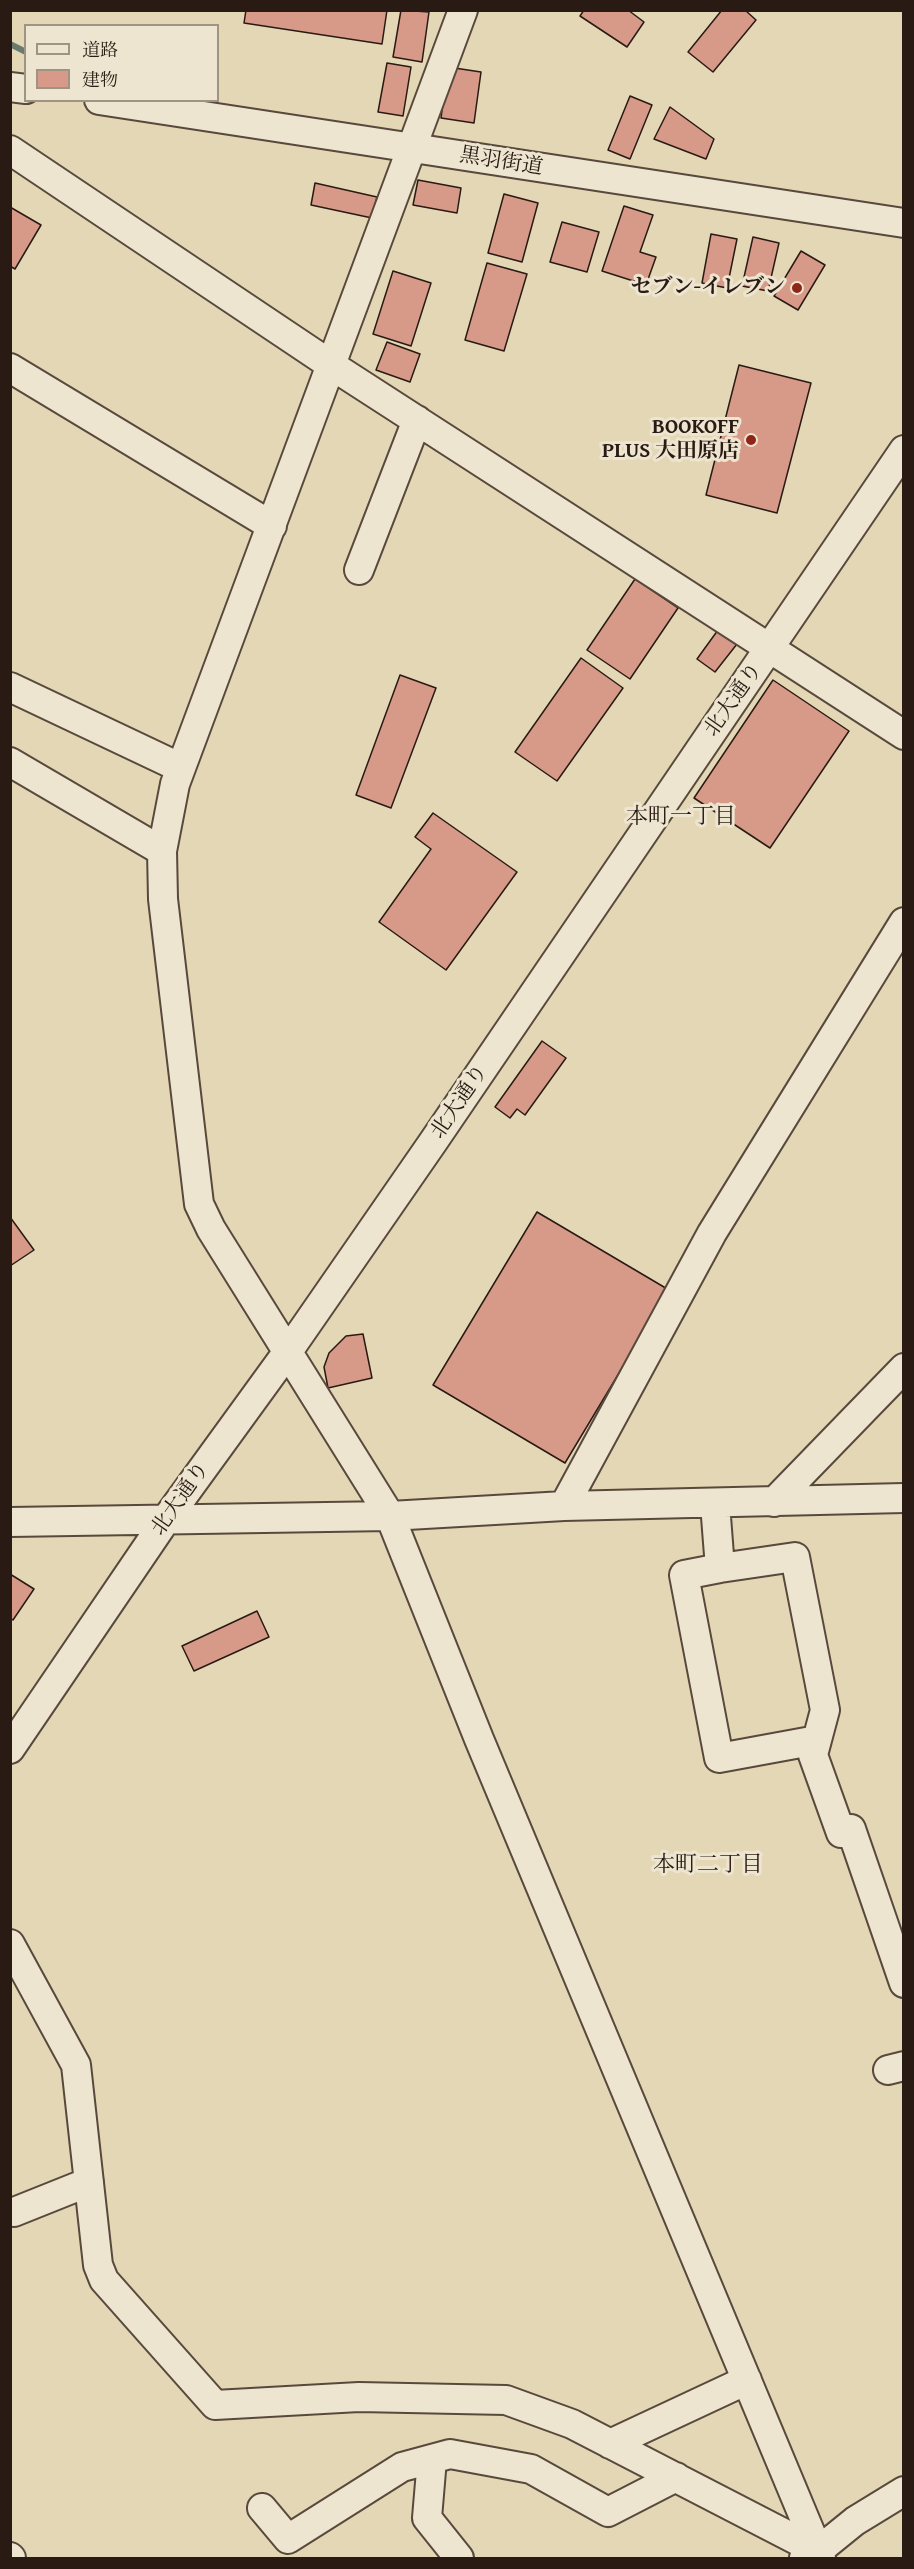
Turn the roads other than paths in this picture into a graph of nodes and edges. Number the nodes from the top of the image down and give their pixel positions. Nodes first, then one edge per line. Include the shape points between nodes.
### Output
1 (463, 10) edge
2 (112, 102) edge
3 (411, 148) junction
4 (10, 150) edge
5 (903, 223) edge
6 (331, 365) junction
7 (10, 368) edge
8 (417, 420) junction
9 (903, 450) edge
10 (272, 526) junction
11 (359, 570) dead end
12 (772, 647) junction
13 (10, 687) edge
14 (903, 735) edge
15 (10, 762) edge
16 (181, 768) junction
17 (162, 851) junction
18 (903, 922) edge
19 (289, 1350) junction
20 (903, 1368) edge
21 (903, 1498) edge
22 (774, 1503) junction
23 (715, 1504) junction
24 (564, 1506) junction
25 (390, 1516) junction
26 (167, 1518) junction
27 (10, 1522) edge
28 (720, 1568) junction
29 (817, 1740) junction
30 (10, 1749) edge
31 (10, 1944) edge
32 (903, 1983) edge
33 (89, 2182) junction
34 (14, 2212) dead end
35 (747, 2380) junction
36 (610, 2444) junction
37 (432, 2459) junction
38 (676, 2477) junction
39 (903, 2491) edge
40 (262, 2508) dead end
41 (814, 2556) edge
42 (459, 2559) edge

1 - 3 street
2 - 3 street, 黒羽街道
3 - 5 street, 黒羽街道
3 - 6 street
4 - 6 street
6 - 8 street
6 - 10 street
7 - 10 street
8 - 11 street
8 - 12 street
9 - 12 street, 北大通り
10 - 16 street
12 - 14 street
12 - 19 street, 北大通り
13 - 16 street
15 - 17 street
16 - 17 street
17 - 19 street via 163,899 199,1204
18 - 24 street via 712,1233
19 - 25 street
19 - 26 street, 北大通り
20 - 22 street
21 - 22 street
22 - 23 street
23 - 24 street
23 - 28 street
24 - 25 street
25 - 26 street
25 - 35 street
26 - 27 street
26 - 30 street, 北大通り
28 - 29 street via 795,1557 825,1710
28 - 29 street via 684,1575 719,1758
29 - 32 street via 813,1755 841,1833 852,1829
31 - 33 street via 76,2065
33 - 34 street
33 - 36 street via 98,2265 104,2280 215,2405 359,2397 506,2400 572,2424
35 - 36 street
35 - 41 street
36 - 38 street
37 - 38 street via 450,2454 531,2469 608,2512
37 - 40 street via 402,2467 288,2539
37 - 42 street via 427,2518
38 - 41 street
39 - 41 street via 855,2521

